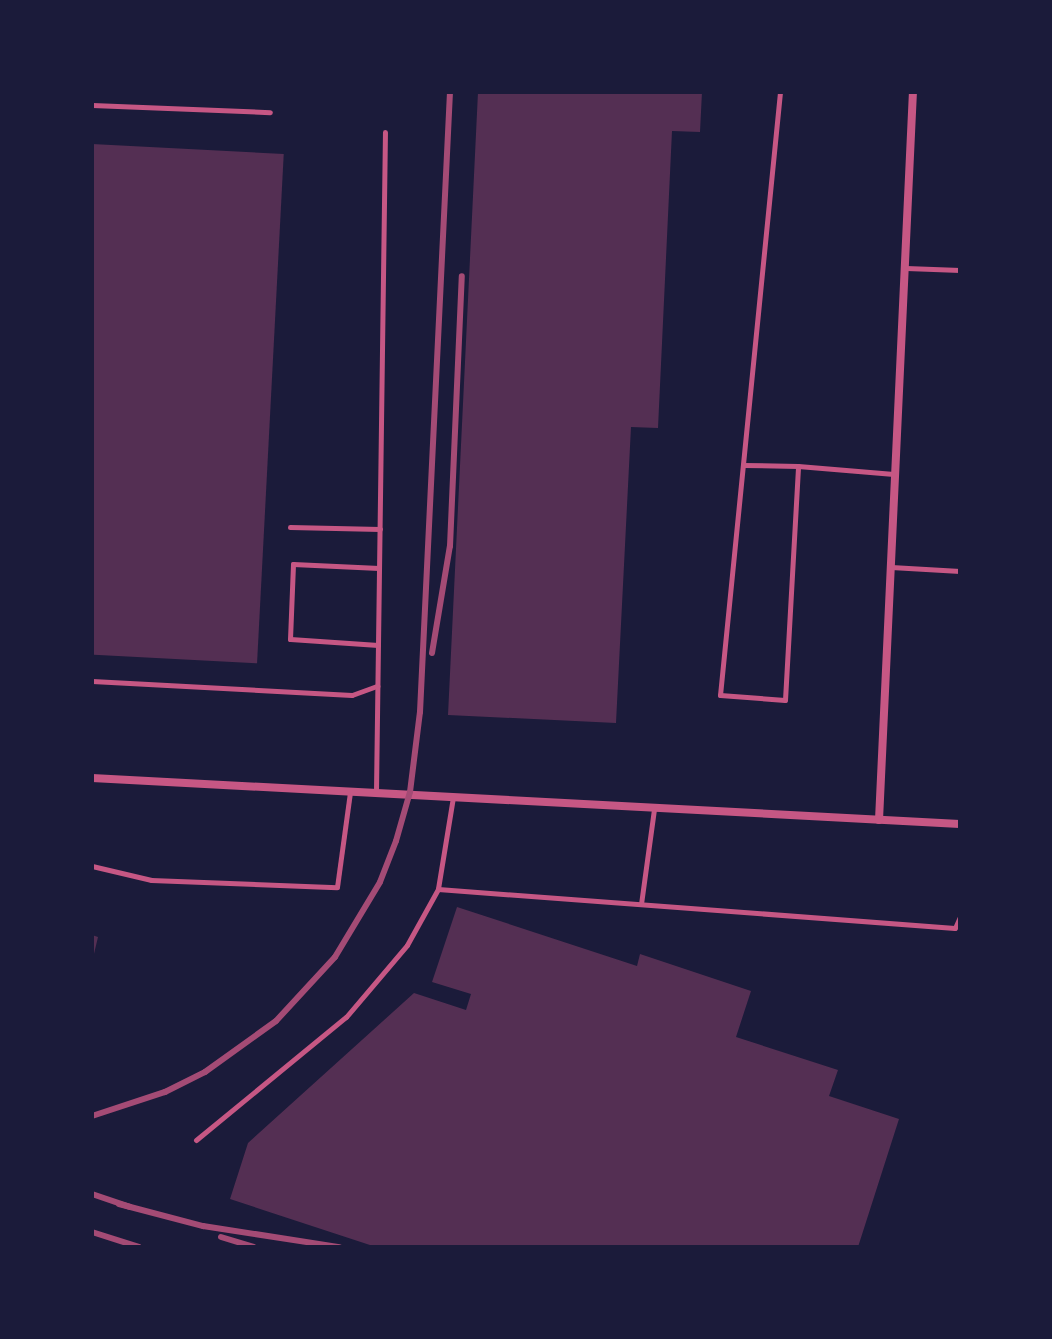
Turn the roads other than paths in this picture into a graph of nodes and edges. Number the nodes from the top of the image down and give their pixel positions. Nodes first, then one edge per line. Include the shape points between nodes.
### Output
1 (780, 92) edge
2 (913, 92) edge
3 (92, 105) edge
4 (270, 112) dead end
5 (385, 132) dead end
6 (905, 268) junction
7 (960, 270) edge
8 (743, 465) junction
9 (798, 466) junction
10 (894, 474) junction
11 (290, 527) dead end
12 (380, 529) junction
13 (890, 567) junction
14 (379, 568) junction
15 (960, 571) edge
16 (378, 645) junction
17 (92, 681) edge
18 (378, 686) junction
19 (92, 778) edge
20 (350, 789) junction
21 (376, 791) junction
22 (454, 795) junction
23 (654, 808) junction
24 (879, 820) junction
25 (960, 824) edge
26 (92, 866) edge
27 (438, 889) junction
28 (641, 904) junction
29 (960, 917) edge
30 (196, 1140) dead end

1 - 8 lane
2 - 6 street
3 - 4 lane
5 - 12 lane
6 - 7 lane
6 - 10 street
8 - 9 lane
8 - 9 lane via 720,695 785,700
9 - 10 lane
10 - 13 street
11 - 12 lane
12 - 14 lane
13 - 15 lane
13 - 24 street
14 - 16 lane
14 - 16 lane via 293,564 290,639
16 - 18 lane
17 - 18 lane via 352,695
18 - 21 lane
19 - 20 street
20 - 21 street
20 - 26 lane via 337,887 151,880
21 - 22 street
22 - 23 street
22 - 27 lane
23 - 24 street
23 - 28 lane
24 - 25 street
27 - 28 lane
27 - 30 lane via 407,945 346,1017
28 - 29 lane via 955,928

